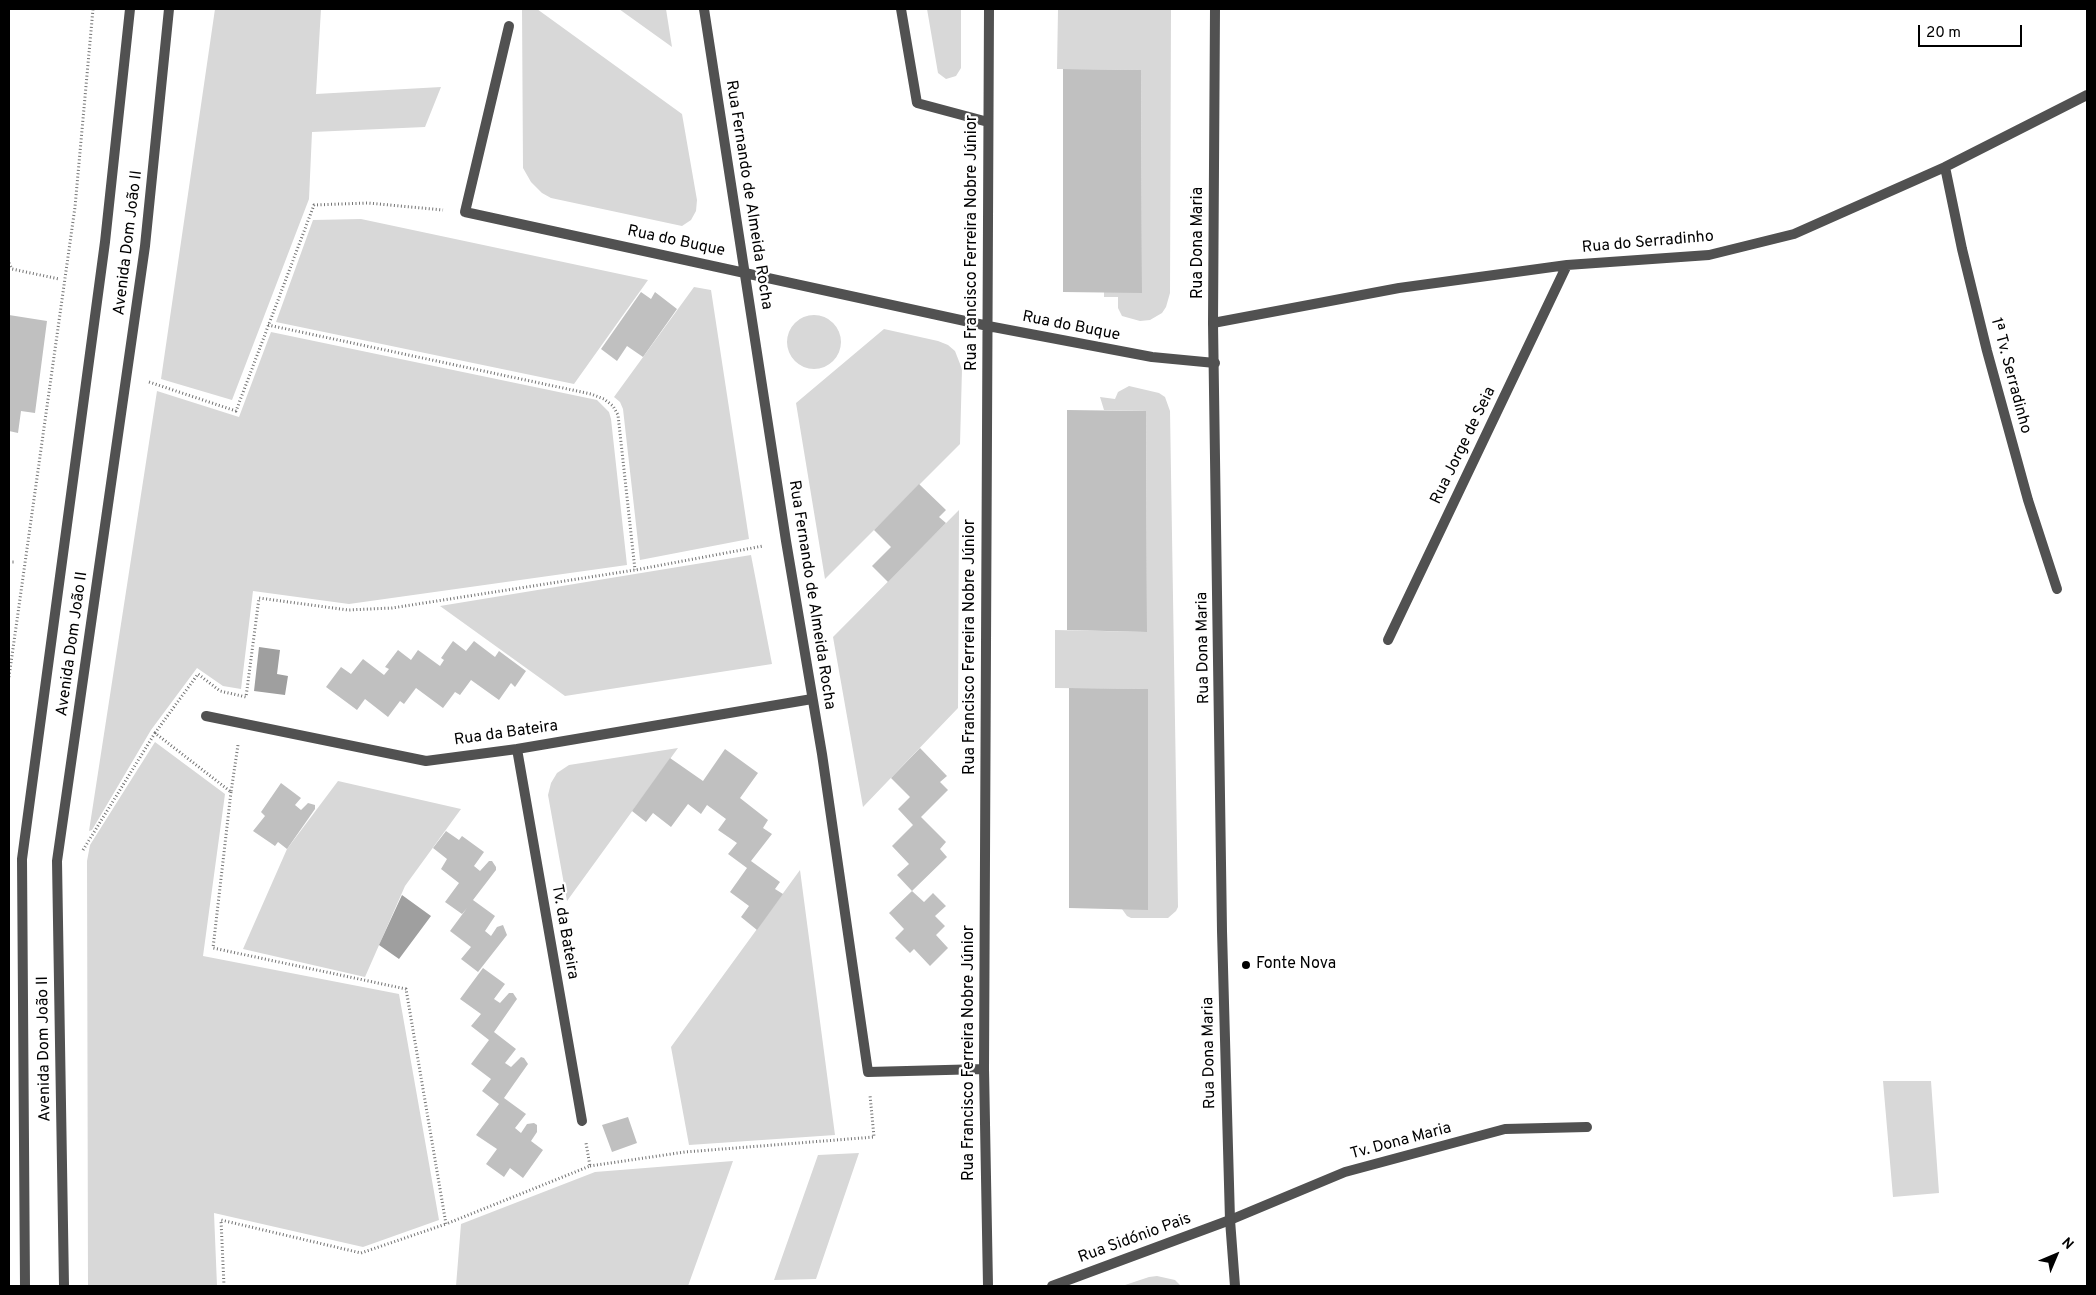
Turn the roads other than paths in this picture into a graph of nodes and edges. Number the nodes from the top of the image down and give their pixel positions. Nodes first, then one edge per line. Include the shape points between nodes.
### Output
1 (130, 9) edge
2 (170, 9) edge
3 (704, 9) edge
4 (901, 9) edge
5 (989, 9) edge
6 (1215, 9) edge
7 (509, 26) dead end
8 (2087, 95) edge
9 (988, 122) junction
10 (1945, 167) junction
11 (1567, 265) junction
12 (745, 272) junction
13 (1213, 323) junction
14 (988, 326) junction
15 (1215, 363) junction
16 (2057, 589) dead end
17 (1388, 640) dead end
18 (812, 699) junction
19 (206, 716) dead end
20 (517, 749) junction
21 (984, 1069) junction
22 (582, 1121) road end
23 (1587, 1128) dead end
24 (1230, 1220) junction
25 (25, 1286) edge
26 (64, 1286) edge
27 (988, 1286) edge
28 (1052, 1286) edge
29 (1234, 1286) edge

1 - 25 street, Avenida Dom João II via 105,242 22,859
2 - 26 street, Avenida Dom João II via 145,246 57,861
3 - 12 street, Rua Fernando de Almeida Rocha
4 - 9 street via 916,103
5 - 9 street, Rua Francisco Ferreira Nobre Júnior
6 - 13 street, Rua Dona Maria
7 - 12 street, Rua do Buque via 465,212
8 - 10 street, Rua do Serradinho
9 - 14 street, Rua Francisco Ferreira Nobre Júnior
10 - 11 street, Rua do Serradinho via 1794,234 1709,255
10 - 16 street, 1ª Tv. Serradinho via 1986,351
11 - 13 street, Rua do Serradinho via 1399,288
11 - 17 street, Rua Jorge de Seia
12 - 14 street, Rua do Buque
12 - 18 street, Rua Fernando de Almeida Rocha
13 - 15 street, Rua Dona Maria
14 - 15 street, Rua do Buque via 1152,357
14 - 21 street, Rua Francisco Ferreira Nobre Júnior
15 - 24 street, Rua Dona Maria via 1222,932
18 - 20 street, Rua da Bateira
18 - 21 street, Rua Fernando de Almeida Rocha via 868,1072
19 - 20 street, Rua da Bateira via 426,761
20 - 22 street, Tv. da Bateira
21 - 27 street, Rua Francisco Ferreira Nobre Júnior
23 - 24 street, Tv. Dona Maria via 1505,1129 1345,1172
24 - 28 street, Rua Sidónio Pais
24 - 29 street, Rua Dona Maria

